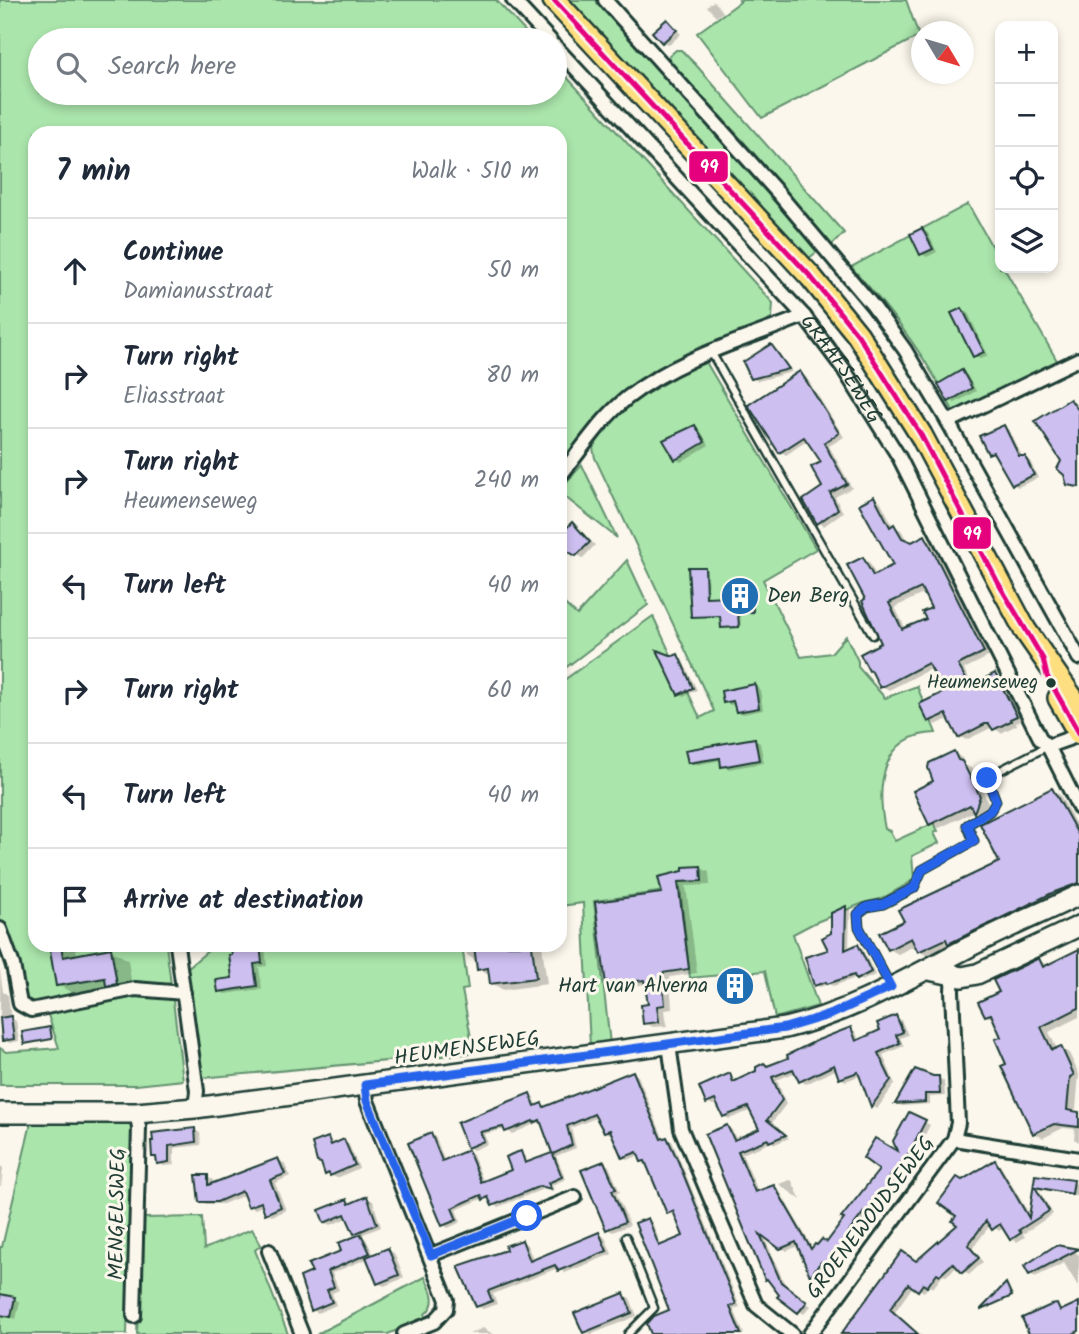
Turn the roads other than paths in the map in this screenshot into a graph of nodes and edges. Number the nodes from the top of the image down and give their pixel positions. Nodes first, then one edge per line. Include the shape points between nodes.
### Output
1 (513, 0) edge
2 (554, 0) edge
3 (605, 0) edge
4 (539, 28) edge
5 (567, 59) edge
6 (804, 316) junction
7 (710, 352) junction
8 (1079, 359) edge
9 (948, 422) junction
10 (567, 467) edge
11 (873, 635) dead end
12 (1079, 658) edge
13 (1043, 659) junction
14 (1079, 708) edge
15 (1079, 734) edge
16 (1048, 746) junction
17 (1079, 808) edge
18 (1079, 895) edge
19 (1079, 926) edge
20 (0, 929) edge
21 (178, 952) edge
22 (955, 955) junction
23 (929, 970) junction
24 (953, 976) junction
25 (891, 987) junction
26 (184, 993) junction
27 (669, 1045) junction
28 (365, 1085) junction
29 (195, 1108) junction
30 (0, 1113) edge
31 (136, 1113) junction
32 (954, 1139) junction
33 (1079, 1158) edge
34 (575, 1197) dead end
35 (626, 1237) dead end
36 (268, 1251) dead end
37 (431, 1255) junction
38 (134, 1316) dead end
39 (302, 1334) edge
40 (404, 1334) edge
41 (628, 1334) edge
42 (792, 1334) edge
43 (810, 1334) edge

1 - 4 street
2 - 13 main road, GRAAFSEWEG via 789,252 858,335 921,435
3 - 9 street via 873,306
5 - 6 street, GRAAFSEWEG
6 - 7 street
6 - 16 street, GRAAFSEWEG via 899,457
7 - 10 street via 627,399
7 - 11 lane
8 - 9 street
9 - 12 street
13 - 14 main road, GRAAFSEWEG
13 - 15 main road, GRAAFSEWEG via 1047,676
15 - 16 street, GRAAFSEWEG
16 - 17 street, GRAAFSEWEG
16 - 25 lane via 987,778 996,801 990,811 967,825 974,841 922,870 914,888 858,914 859,927
18 - 22 street, HEUMENSEWEG
19 - 24 street via 977,974
20 - 26 street via 20,1004 31,1010 135,989
21 - 26 street
22 - 23 street, HEUMENSEWEG
22 - 24 street, GROENEWOUDSEWEG
23 - 24 street
23 - 25 street, HEUMENSEWEG
24 - 32 street, GROENEWOUDSEWEG via 958,1123
25 - 27 street, HEUMENSEWEG via 804,1024
26 - 29 street via 197,1091
27 - 28 street, HEUMENSEWEG
27 - 42 street via 681,1129 755,1305
28 - 29 street, HEUMENSEWEG
28 - 37 street via 367,1101
29 - 31 street, HEUMENSEWEG
30 - 31 street, HEUMENSEWEG
31 - 38 street, MENGELSWEG
32 - 33 street
32 - 43 street, GROENEWOUDSEWEG
34 - 37 street
35 - 41 lane via 654,1308
36 - 39 street
37 - 40 street via 446,1309 434,1322

